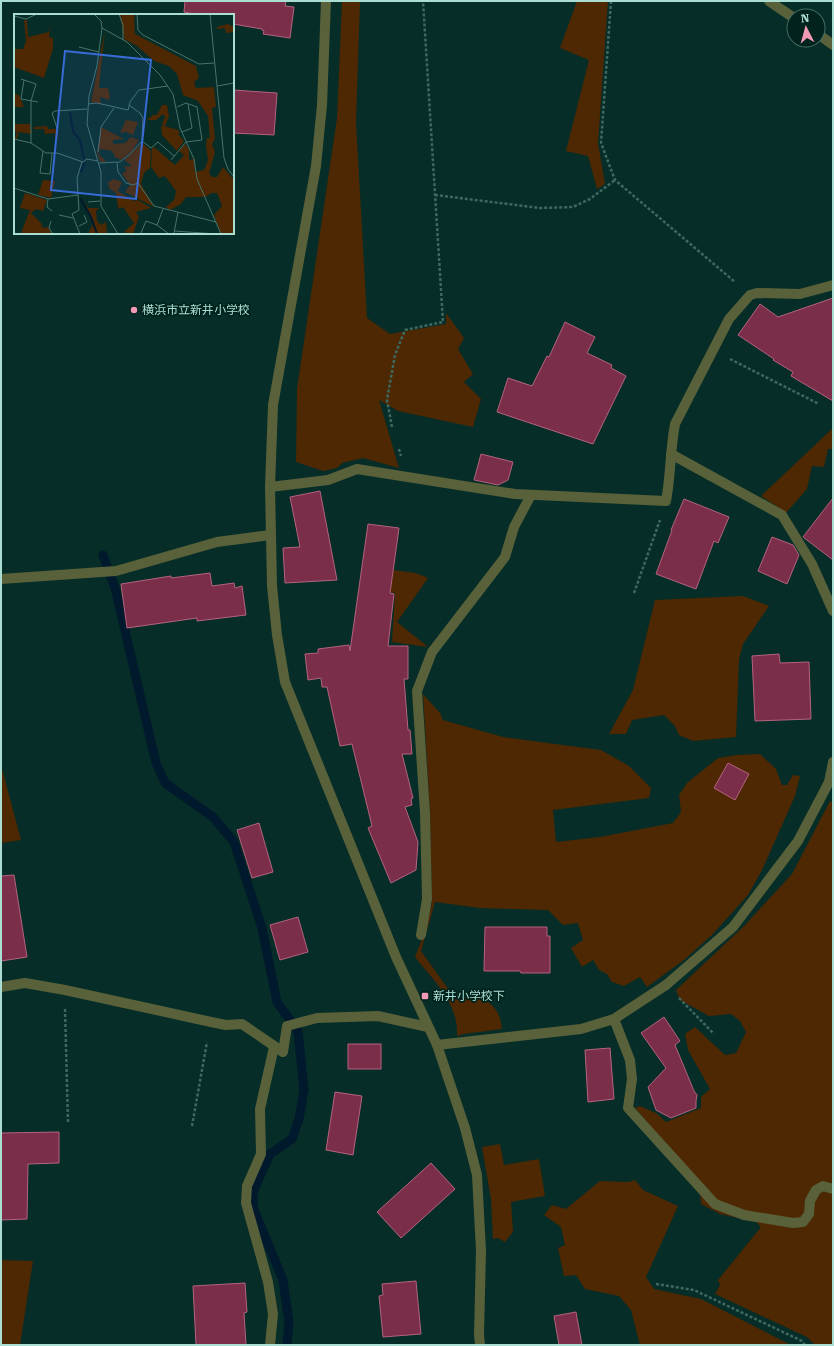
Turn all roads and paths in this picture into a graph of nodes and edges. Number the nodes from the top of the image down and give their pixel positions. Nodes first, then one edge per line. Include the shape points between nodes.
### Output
1 (326, 1) edge
2 (423, 1) edge
3 (611, 1) edge
4 (769, 1) edge
5 (786, 13) edge
6 (615, 180) junction
7 (435, 195) junction
8 (833, 285) edge
9 (750, 295) junction
10 (713, 351) junction
11 (819, 404) dead end
12 (392, 427) dead end
13 (670, 454) junction
14 (270, 486) junction
15 (531, 495) junction
16 (666, 501) junction
17 (270, 535) junction
18 (1, 580) edge
19 (634, 593) dead end
20 (833, 611) edge
21 (833, 762) edge
22 (831, 783) edge
23 (421, 935) dead end
24 (666, 985) junction
25 (1, 987) edge
26 (65, 990) junction
27 (614, 1019) junction
28 (211, 1022) junction
29 (428, 1027) junction
30 (714, 1034) dead end
31 (437, 1045) junction
32 (274, 1047) junction
33 (68, 1123) dead end
34 (192, 1126) dead end
35 (833, 1189) edge
36 (656, 1284) dead end
37 (270, 1345) edge
38 (480, 1345) edge
39 (805, 1345) edge

1 - 14 street via 322,105 316,166 273,405
2 - 7 path
3 - 6 path via 601,143
4 - 5 street
6 - 7 path via 573,207 540,208
6 - 9 path
7 - 12 path via 443,322 405,330 395,355 387,400
8 - 9 street via 800,294
9 - 10 street via 729,319
10 - 11 path
10 - 13 street via 675,424
13 - 16 street via 670,482
13 - 20 street via 782,515 812,564
14 - 15 street via 328,480 358,469
14 - 17 street
15 - 16 street
15 - 23 street via 514,527 505,557 432,652 417,691 425,812 427,899
16 - 19 path
17 - 18 street via 217,542 116,571
17 - 29 street via 276,635 285,682 396,957
21 - 22 street
22 - 24 street via 798,841 733,927
24 - 27 street
24 - 30 path
25 - 26 street via 25,983
26 - 28 street
26 - 33 path
27 - 31 street via 581,1029
27 - 35 street via 630,1060 632,1079 628,1108 716,1204 744,1215 793,1223 803,1222 809,1214 810,1201 816,1190 823,1186
28 - 32 street via 226,1025 242,1024
28 - 34 path
29 - 31 street
29 - 32 street via 378,1016 317,1018 287,1026 283,1052
31 - 38 street via 465,1128 477,1175 481,1251
32 - 37 street via 260,1109 261,1154 247,1186 246,1203 268,1282 273,1314
36 - 39 path via 694,1290

